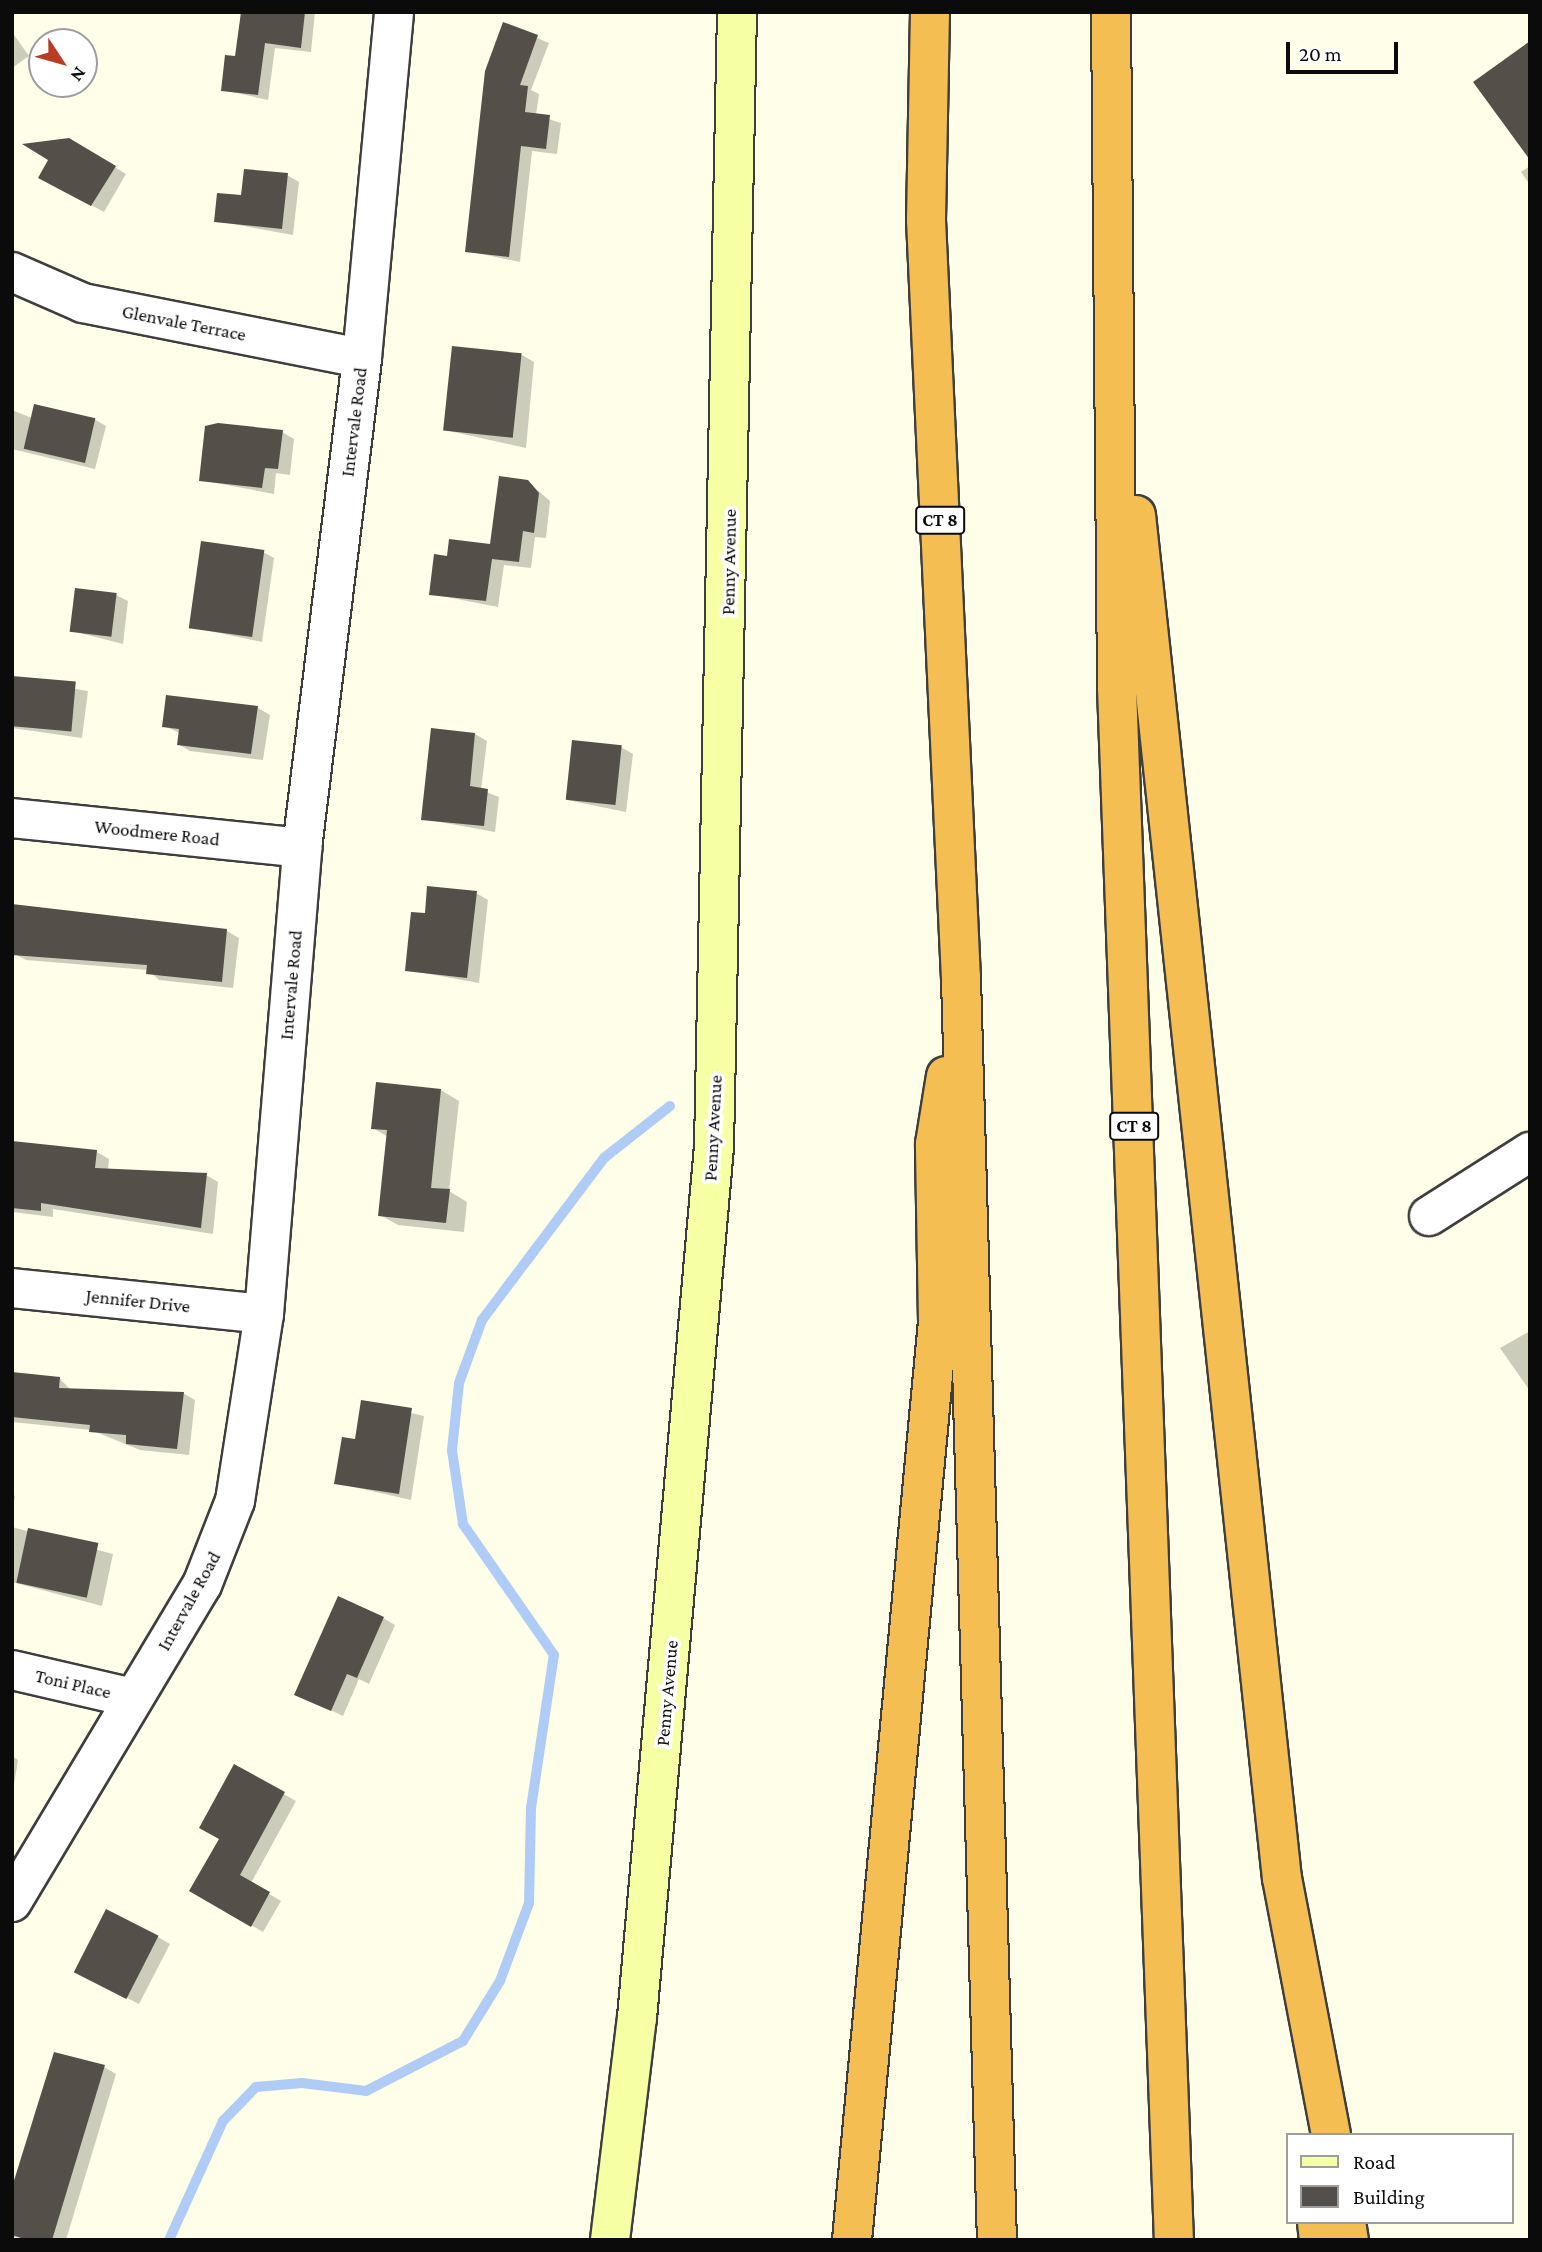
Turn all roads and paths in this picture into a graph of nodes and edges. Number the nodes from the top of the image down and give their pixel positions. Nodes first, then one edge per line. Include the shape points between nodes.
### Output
1 (394, 12) edge
2 (737, 12) edge
3 (930, 12) edge
4 (1111, 12) edge
5 (1108, 263) junction
6 (12, 272) edge
7 (362, 358) junction
8 (12, 818) edge
9 (302, 848) junction
10 (961, 978) junction
11 (1530, 1152) edge
12 (1429, 1216) dead end
13 (12, 1289) edge
14 (264, 1314) junction
15 (12, 1670) edge
16 (133, 1698) junction
17 (1282, 1878) junction
18 (12, 1902) edge
19 (1308, 2133) edge
20 (1331, 2133) edge
21 (610, 2240) edge
22 (852, 2240) edge
23 (997, 2240) edge
24 (1174, 2240) edge

1 - 7 street, Intervale Road
2 - 21 main road, Penny Avenue via 714,1147 637,2018
3 - 10 highway, CT 8 via 926,220
4 - 5 highway, CT 8
5 - 17 highway
5 - 24 highway, CT 8 via 1117,688
6 - 7 street, Glenvale Terrace via 83,303
7 - 9 street, Intervale Road
8 - 9 street, Woodmere Road
9 - 14 street, Intervale Road
10 - 22 highway via 935,1144 937,1321
10 - 23 highway, CT 8
11 - 12 street
13 - 14 street, Jennifer Drive
14 - 16 street, Intervale Road via 235,1501 222,1540
15 - 16 street, Toni Place
16 - 18 street, Intervale Road
17 - 19 highway
17 - 20 highway

